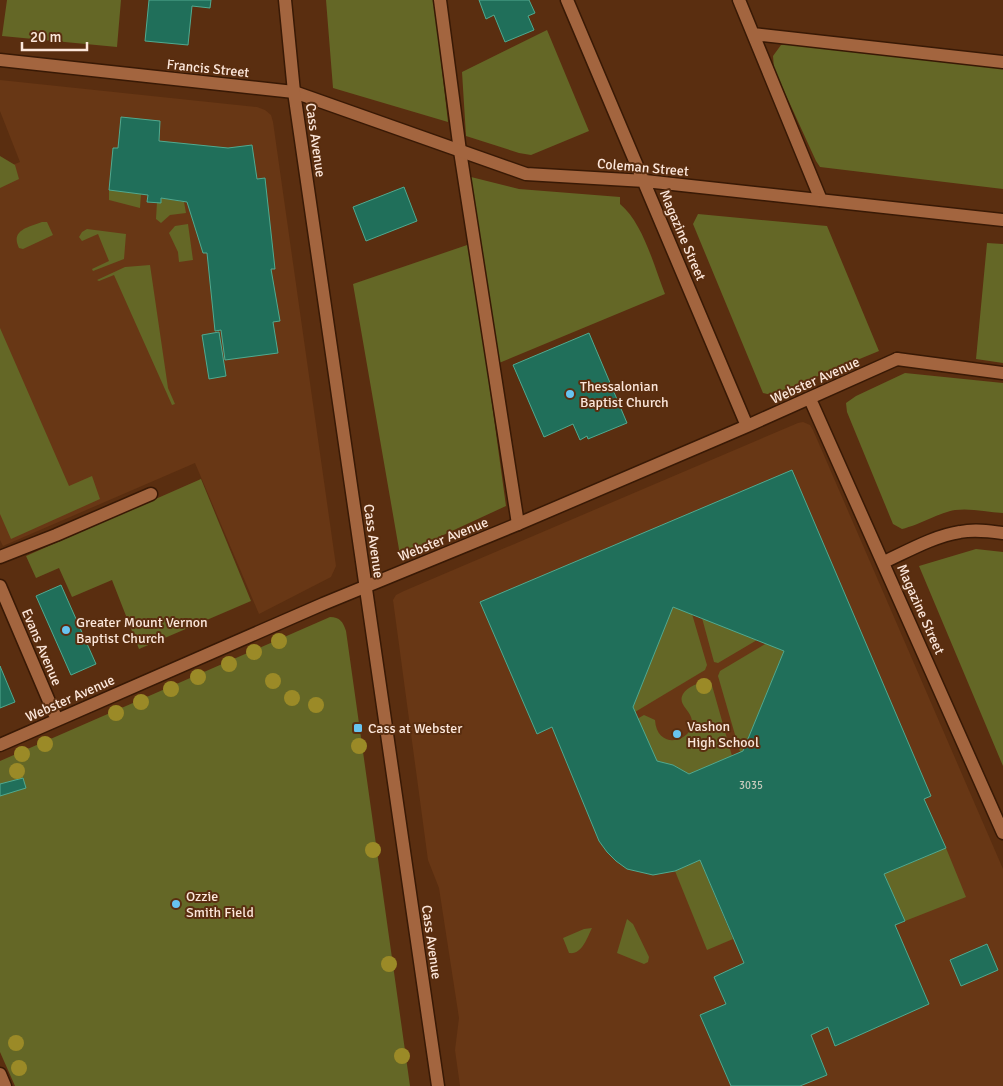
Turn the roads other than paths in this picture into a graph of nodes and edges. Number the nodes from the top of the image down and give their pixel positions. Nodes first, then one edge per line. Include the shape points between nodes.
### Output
1 (285, 0) edge
2 (440, 0) edge
3 (567, 0) edge
4 (739, 0) edge
5 (753, 34) junction
6 (0, 60) edge
7 (1003, 62) edge
8 (294, 92) junction
9 (460, 151) junction
10 (645, 181) junction
11 (822, 200) junction
12 (1003, 220) edge
13 (1003, 373) edge
14 (810, 399) junction
15 (747, 426) junction
16 (151, 494) dead end
17 (518, 524) junction
18 (1003, 532) edge
19 (0, 557) edge
20 (884, 562) junction
21 (0, 586) edge
22 (366, 586) junction
23 (57, 720) junction
24 (0, 745) edge
25 (1003, 833) edge
26 (0, 1074) edge
27 (5, 1086) edge
28 (438, 1086) edge

1 - 8 street, Cass Avenue
2 - 9 street
3 - 10 street, Magazine Street
4 - 5 street
5 - 7 street
5 - 11 street
6 - 8 street, Francis Street
8 - 9 street, Coleman Street
8 - 22 street, Cass Avenue
9 - 10 street, Coleman Street via 526,174
9 - 17 street
10 - 11 street, Coleman Street
10 - 15 street, Magazine Street
11 - 12 street, Coleman Street
13 - 14 street, Webster Avenue via 897,359
14 - 15 street, Webster Avenue
14 - 20 street, Magazine Street
15 - 17 street, Webster Avenue
16 - 19 street
17 - 22 street, Webster Avenue
18 - 20 street via 983,530 940,537
20 - 25 street, Magazine Street
21 - 23 street, Evans Avenue
22 - 23 street, Webster Avenue
22 - 28 street, Cass Avenue
23 - 24 street, Webster Avenue
26 - 27 street

